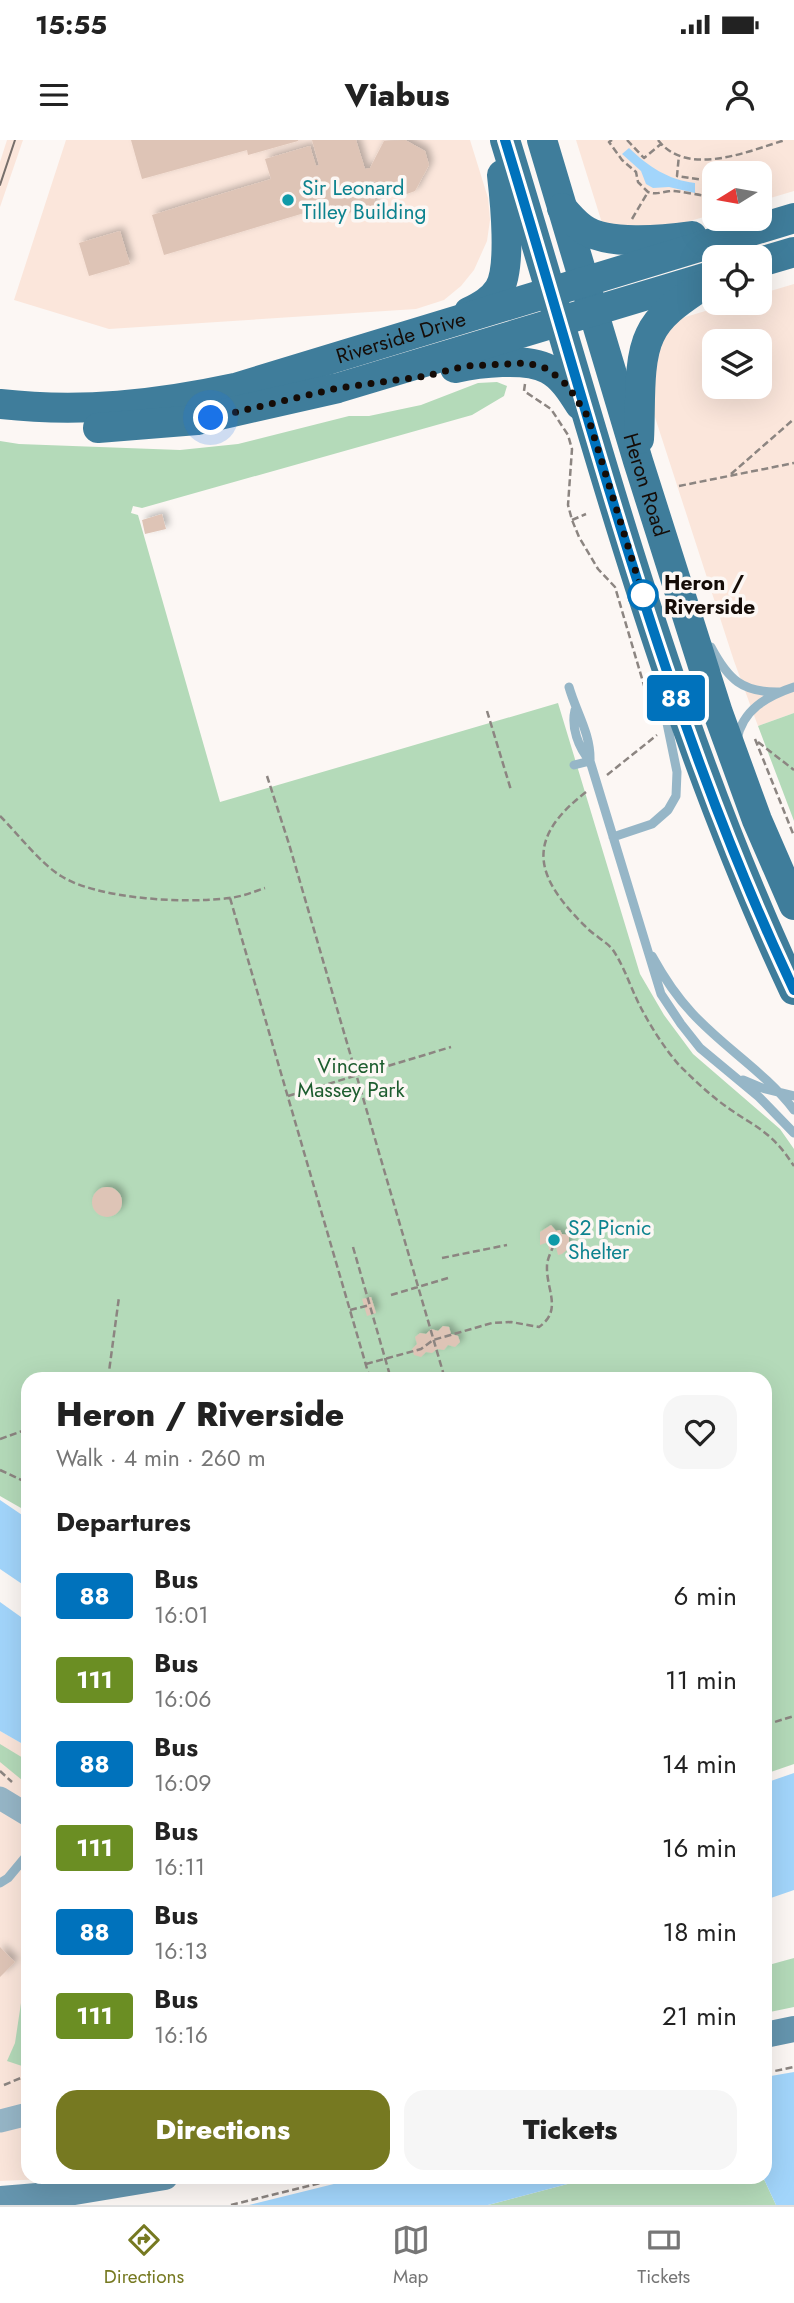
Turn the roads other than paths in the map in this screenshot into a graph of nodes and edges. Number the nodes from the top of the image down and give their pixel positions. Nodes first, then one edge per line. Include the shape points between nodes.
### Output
1 (499, 140) edge
2 (505, 140) edge
3 (542, 140) edge
4 (562, 208) junction
5 (794, 218) edge
6 (772, 225) edge
7 (734, 231) edge
8 (752, 231) edge
9 (794, 252) edge
10 (772, 258) edge
11 (702, 279) edge
12 (584, 282) junction
13 (702, 285) edge
14 (552, 293) junction
15 (593, 311) junction
16 (561, 322) junction
17 (449, 323) junction
18 (338, 388) junction
19 (0, 404) edge
20 (588, 417) junction
21 (0, 423) edge
22 (638, 461) junction
23 (633, 564) junction
24 (677, 583) junction
25 (656, 671) dead end
26 (659, 684) dead end
27 (569, 687) dead end
28 (794, 687) edge
29 (779, 692) junction
30 (745, 750) junction
31 (590, 761) junction
32 (574, 765) dead end
33 (613, 838) junction
34 (794, 905) edge
35 (642, 935) junction
36 (794, 990) edge
37 (732, 1075) junction
38 (781, 1093) junction
39 (794, 1096) edge
40 (794, 1110) edge
41 (794, 1133) edge
42 (0, 1798) edge
43 (21, 1811) edge
44 (21, 1862) edge
45 (0, 1883) edge
46 (794, 2029) edge
47 (772, 2034) edge
48 (21, 2116) edge
49 (0, 2121) edge
50 (123, 2184) edge
51 (0, 2199) edge

1 - 17 main road via 507,215 500,288 488,302
2 - 14 main road, Heron Road
3 - 4 main road, Heron Road
4 - 7 main road via 582,229 598,236 652,240
4 - 12 main road, Heron Road
5 - 6 main road, Riverside Drive
8 - 12 main road, Riverside Drive
9 - 10 main road
11 - 15 main road, Riverside Drive
12 - 14 main road, Riverside Drive
12 - 15 main road, Heron Road
13 - 22 main road via 669,311 650,335 643,363
14 - 16 main road, Heron Road
14 - 17 main road, Riverside Drive
15 - 16 main road, Riverside Drive
15 - 22 main road, Heron Road
16 - 18 main road, Riverside Drive
16 - 20 main road, Heron Road
17 - 19 main road, Riverside Drive via 188,398 105,408
18 - 20 main road via 465,366 528,363 548,369 568,386
18 - 21 main road, Riverside Drive via 166,424 87,429
20 - 23 main road, Heron Road
22 - 24 main road, Heron Road
23 - 25 lane
23 - 36 main road, Heron Road via 693,749 741,873
24 - 29 lane via 726,672 749,689
24 - 30 main road, Heron Road
26 - 33 lane via 676,764 677,796 652,824
27 - 31 lane
28 - 29 lane
29 - 30 lane via 747,716 738,735
30 - 34 main road, Heron Road
31 - 32 lane
31 - 33 lane
33 - 35 lane
35 - 37 lane via 671,1012 700,1048
35 - 38 lane via 691,1013
37 - 38 lane
37 - 41 lane
38 - 39 lane
38 - 40 lane
42 - 43 street
44 - 45 lane
46 - 47 main road
48 - 49 street
50 - 51 main road

